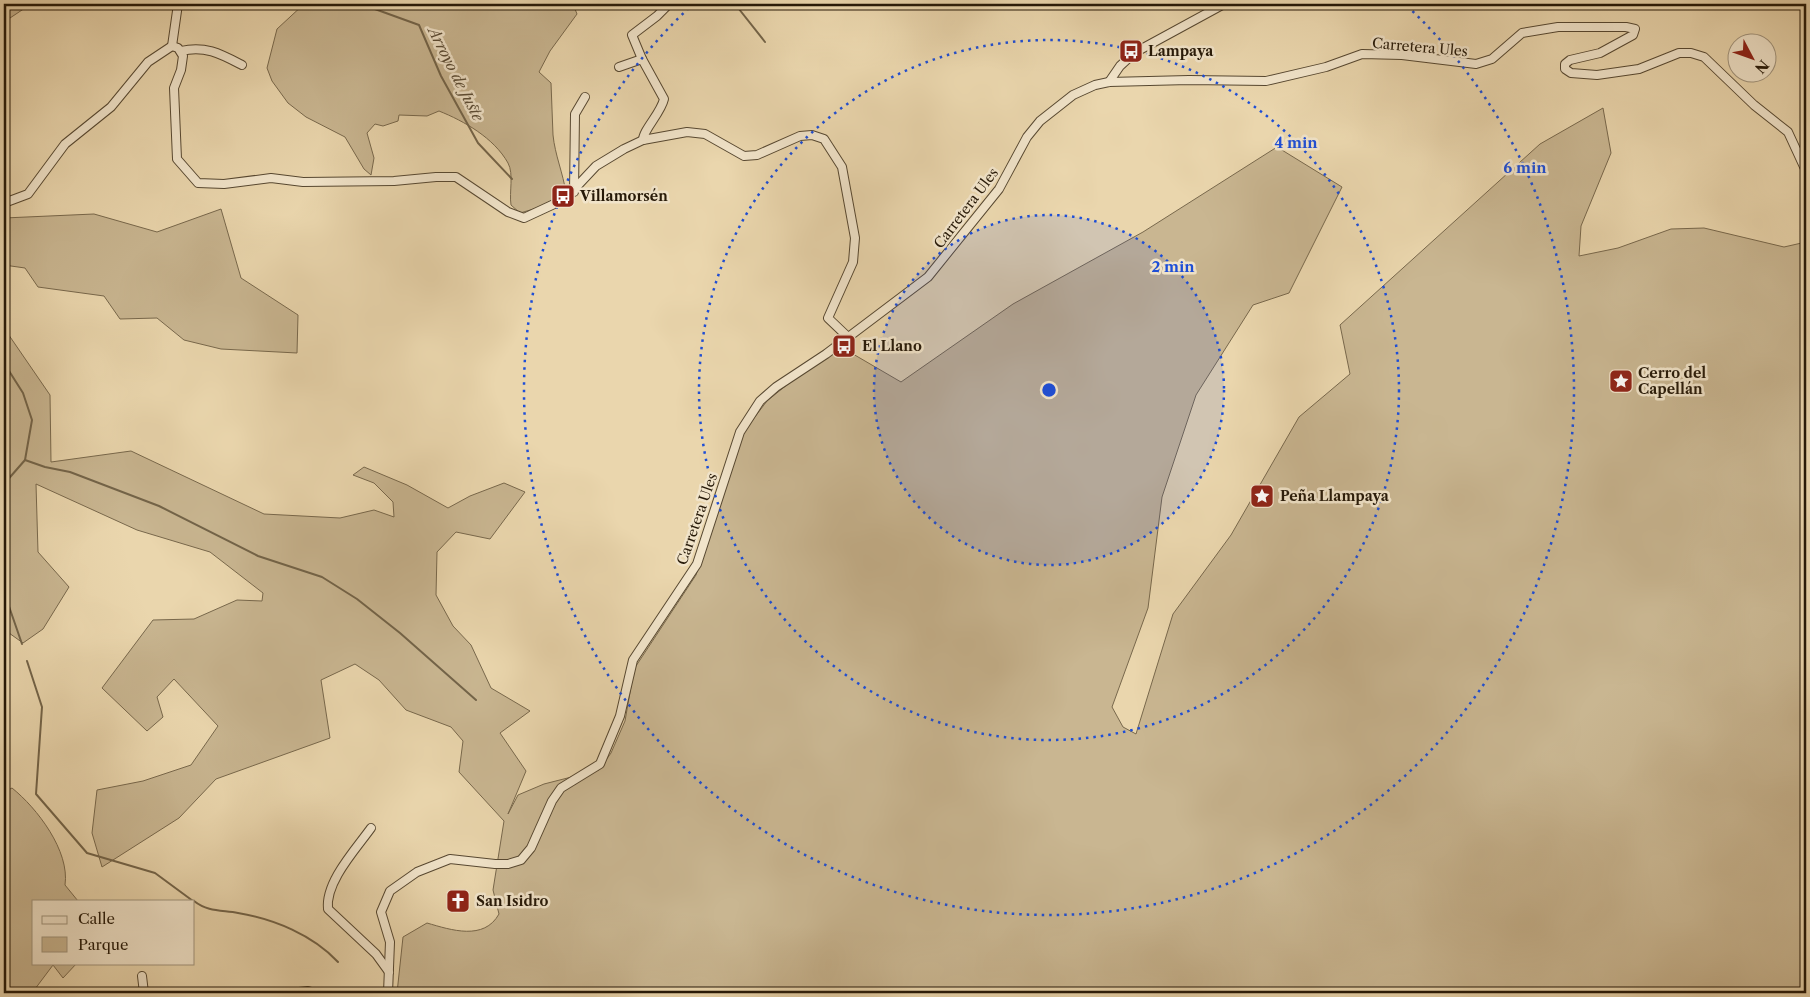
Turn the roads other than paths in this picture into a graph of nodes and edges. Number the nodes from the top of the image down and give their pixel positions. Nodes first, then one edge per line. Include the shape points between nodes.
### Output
1 (178, 4) edge
2 (669, 4) edge
3 (1224, 4) edge
4 (172, 46) junction
5 (181, 51) junction
6 (642, 59) junction
7 (242, 66) dead end
8 (619, 67) dead end
9 (1109, 82) junction
10 (585, 97) dead end
11 (643, 140) junction
12 (1806, 171) edge
13 (574, 192) junction
14 (4, 203) edge
15 (848, 337) junction
16 (371, 828) dead end
17 (389, 972) junction
18 (142, 976) dead end
19 (144, 993) edge
20 (290, 993) edge
21 (315, 993) edge
22 (388, 993) edge

1 - 4 street
2 - 6 street via 632,35
3 - 9 street via 1134,53
4 - 5 street
4 - 14 street via 148,62 111,107 65,144 28,194
5 - 7 street via 214,50
5 - 13 street via 181,70 174,88 177,159 198,183 224,184 271,178 303,182 456,177 508,212 524,218
6 - 8 street
6 - 11 street via 664,99 662,108 643,134
9 - 12 street, Carretera Ules via 1266,81 1326,67 1362,54 1476,64 1492,59 1522,33 1558,26 1626,27 1634,29 1633,35 1600,53 1570,60 1565,69 1571,73 1604,75 1638,69 1680,53 1704,57 1754,106 1788,132
9 - 15 street, Carretera Ules via 1073,95 1040,121 1018,151 999,189 928,277
10 - 13 street via 576,114
11 - 13 street via 596,166
11 - 15 street via 687,132 704,134 744,156 757,155 800,136 824,139 842,166 855,238 853,262 828,318
15 - 17 street, Carretera Ules via 760,401 740,432 697,564 633,660 620,716 600,764 561,788 532,848 521,860 495,864 450,859 418,872 390,891 381,912 390,942
16 - 17 street via 331,886 328,909 370,947
17 - 22 street, Carretera Ules
18 - 19 street
20 - 21 street

